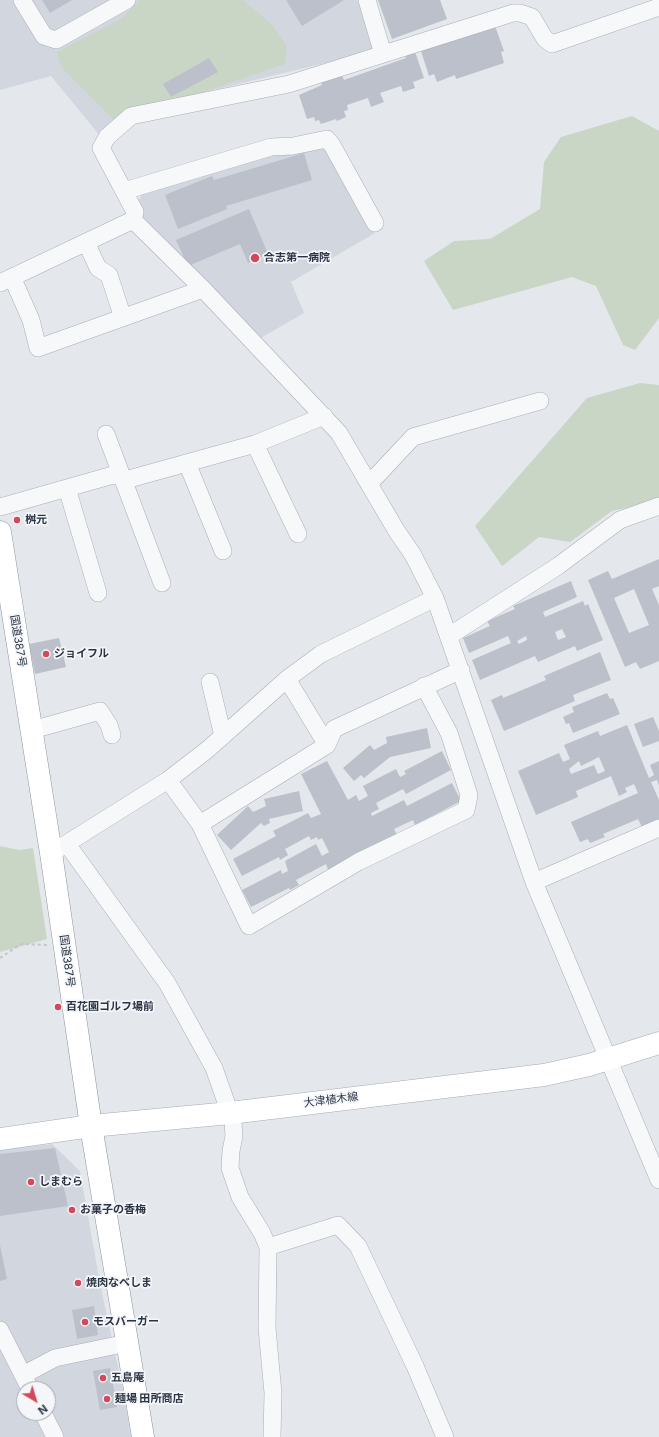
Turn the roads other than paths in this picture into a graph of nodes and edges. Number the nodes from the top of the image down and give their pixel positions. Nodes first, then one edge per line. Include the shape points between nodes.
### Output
1 (22, 0) edge
2 (127, 0) edge
3 (367, 0) edge
4 (659, 7) edge
5 (383, 54) junction
6 (124, 191) junction
7 (133, 220) junction
8 (374, 223) dead end
9 (86, 242) junction
10 (6, 280) edge
11 (203, 289) junction
12 (123, 318) junction
13 (540, 401) dead end
14 (324, 416) junction
15 (106, 434) dead end
16 (255, 444) junction
17 (188, 463) junction
18 (122, 477) junction
19 (369, 484) junction
20 (67, 488) junction
21 (659, 506) edge
22 (0, 507) edge
23 (0, 532) edge
24 (298, 534) dead end
25 (223, 550) dead end
26 (162, 583) dead end
27 (98, 593) dead end
28 (435, 598) junction
29 (449, 636) junction
30 (461, 670) junction
31 (287, 679) junction
32 (210, 682) dead end
33 (424, 686) junction
34 (32, 730) junction
35 (112, 734) dead end
36 (223, 736) junction
37 (327, 745) junction
38 (168, 780) junction
39 (200, 824) junction
40 (659, 828) edge
41 (59, 848) junction
42 (534, 882) junction
43 (659, 1043) edge
44 (607, 1060) junction
45 (230, 1113) junction
46 (91, 1126) junction
47 (0, 1139) edge
48 (659, 1180) edge
49 (268, 1247) junction
50 (0, 1330) edge
51 (126, 1343) junction
52 (26, 1381) edge
53 (28, 1381) edge
54 (47, 1421) edge
55 (55, 1437) edge
56 (143, 1437) edge
57 (272, 1437) edge
58 (445, 1437) edge

1 - 2 street via 44,36 56,40
3 - 5 street
4 - 5 street via 557,44 548,43 532,17 520,13
5 - 6 street via 289,84 131,116 107,137 101,148
6 - 7 street via 135,212
6 - 8 street via 272,148 327,139
7 - 9 street
7 - 11 street
9 - 10 street
9 - 12 street via 98,268 109,275
10 - 12 street via 31,320 38,348
11 - 12 street
11 - 14 street
13 - 19 street via 413,437
14 - 16 street
14 - 19 street via 339,434
15 - 18 street
16 - 17 street
16 - 24 street
17 - 18 street via 129,479
17 - 25 street
18 - 20 street via 113,475
18 - 26 street
19 - 28 street via 413,555
20 - 22 street
20 - 27 street
21 - 29 street via 620,520 558,566
23 - 34 main road, 国道387号
28 - 29 street
28 - 31 street via 322,654
29 - 30 street
30 - 33 street
30 - 42 street
31 - 36 street
31 - 37 street
32 - 36 street
33 - 37 street via 334,729
33 - 39 street via 449,733 469,795 466,810 358,862 249,926
34 - 35 street via 100,711
34 - 41 main road, 国道387号
36 - 38 street
37 - 39 street
38 - 39 street
38 - 41 street
40 - 42 street
41 - 45 street via 167,983 214,1068
41 - 46 main road, 国道387号 via 65,946
42 - 44 street
43 - 44 main road, 大津植木線
44 - 45 main road, 大津植木線 via 537,1076
44 - 48 street
45 - 46 main road, 大津植木線
45 - 49 street via 234,1136 230,1168 240,1196
46 - 47 main road, 大津植木線
46 - 51 main road, 国道387号
49 - 57 street via 267,1328 274,1392
49 - 58 street via 338,1225 358,1246 415,1366
50 - 52 street
51 - 53 street via 55,1358
51 - 56 main road, 国道387号
54 - 55 street

